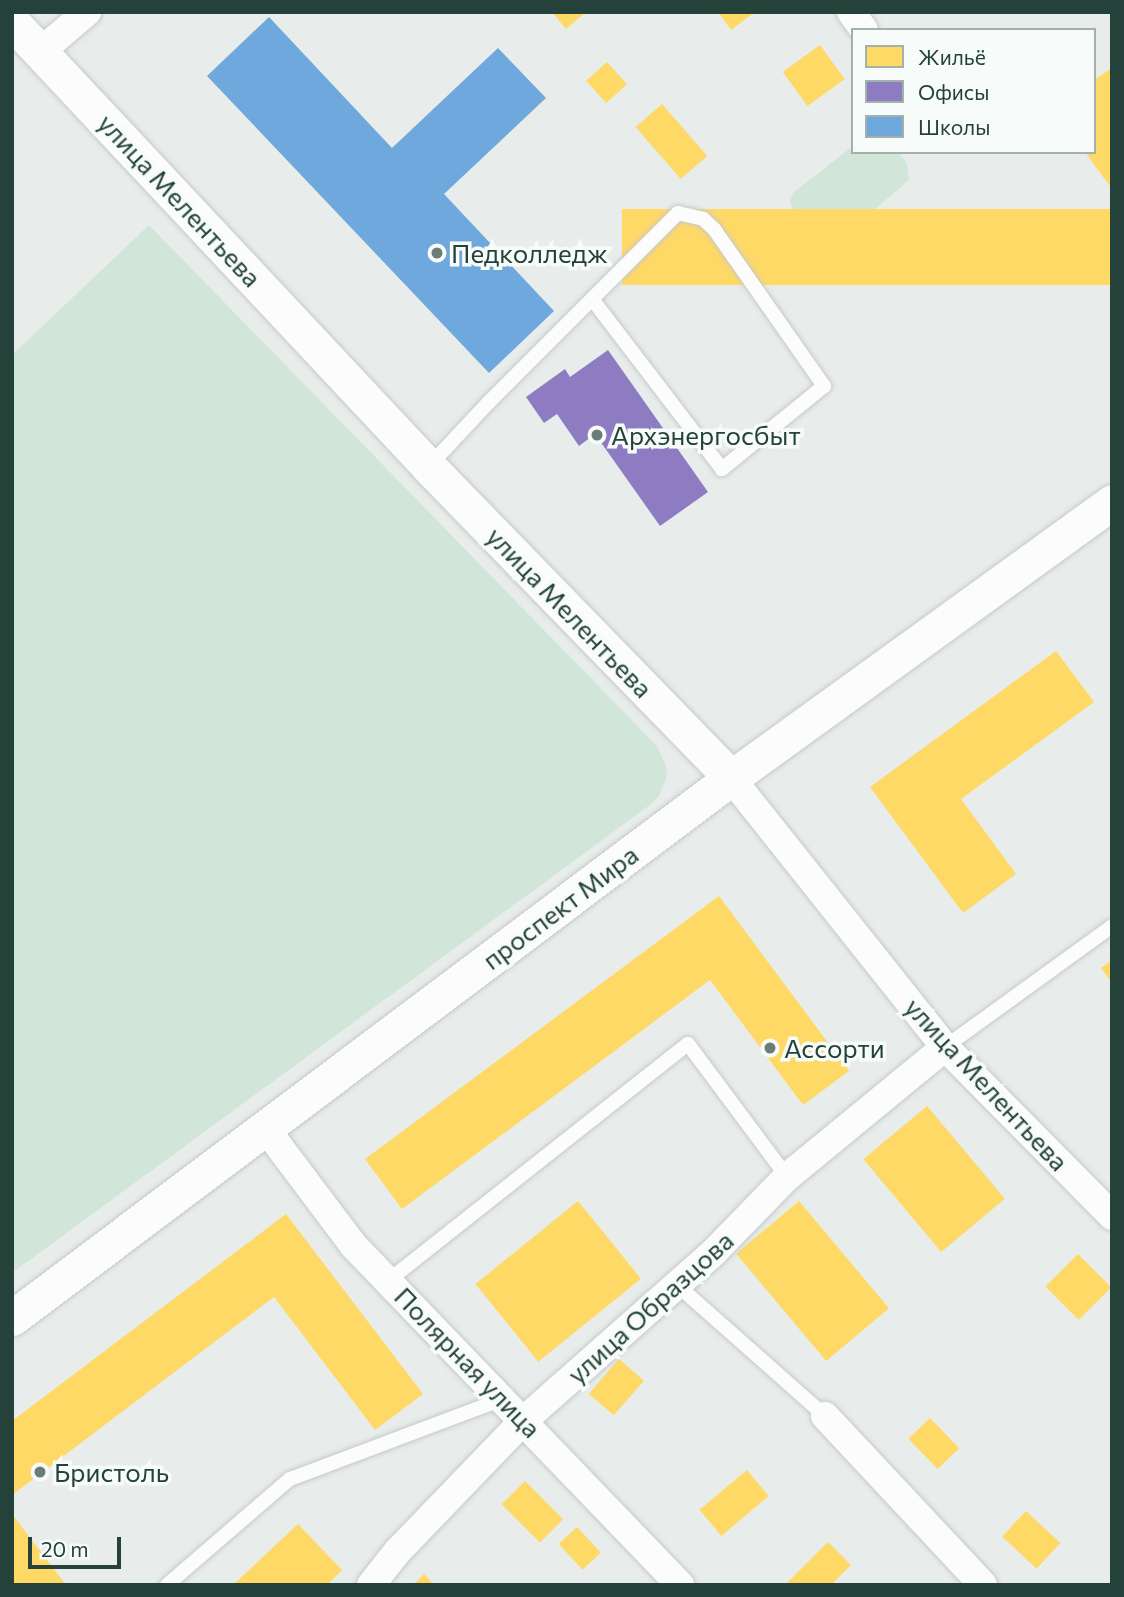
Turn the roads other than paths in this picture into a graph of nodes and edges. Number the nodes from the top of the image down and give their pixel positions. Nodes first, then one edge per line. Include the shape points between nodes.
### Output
1 (87, 12) edge
2 (851, 12) edge
3 (12, 22) edge
4 (863, 28) edge
5 (40, 52) junction
6 (592, 299) junction
7 (428, 466) junction
8 (1112, 502) edge
9 (731, 778) junction
10 (1112, 926) edge
11 (945, 1046) junction
12 (267, 1129) junction
13 (787, 1177) junction
14 (1112, 1216) edge
15 (390, 1280) junction
16 (677, 1285) junction
17 (12, 1318) edge
18 (503, 1399) junction
19 (825, 1416) joint
20 (523, 1421) junction
21 (167, 1585) edge
22 (371, 1585) edge
23 (680, 1585) edge
24 (983, 1585) edge

1 - 5 street
2 - 4 street
3 - 5 street, улица Мелентьева
5 - 7 street, улица Мелентьева
6 - 6 lane via 722,470 824,386 703,219 678,213
6 - 7 lane
7 - 9 street, улица Мелентьева
8 - 9 street, проспект Мира
9 - 11 street, улица Мелентьева
9 - 12 street, проспект Мира
10 - 11 lane
11 - 13 street, улица Образцова
11 - 14 street, улица Мелентьева
12 - 15 street, Полярная улица via 353,1245
12 - 17 street, проспект Мира
13 - 15 lane via 688,1044
13 - 16 street, улица Образцова
15 - 18 street, Полярная улица
16 - 19 lane
16 - 20 street, улица Образцова
18 - 20 street, Полярная улица
18 - 21 lane via 290,1479
19 - 24 street
20 - 22 street, улица Образцова
20 - 23 street, Полярная улица

